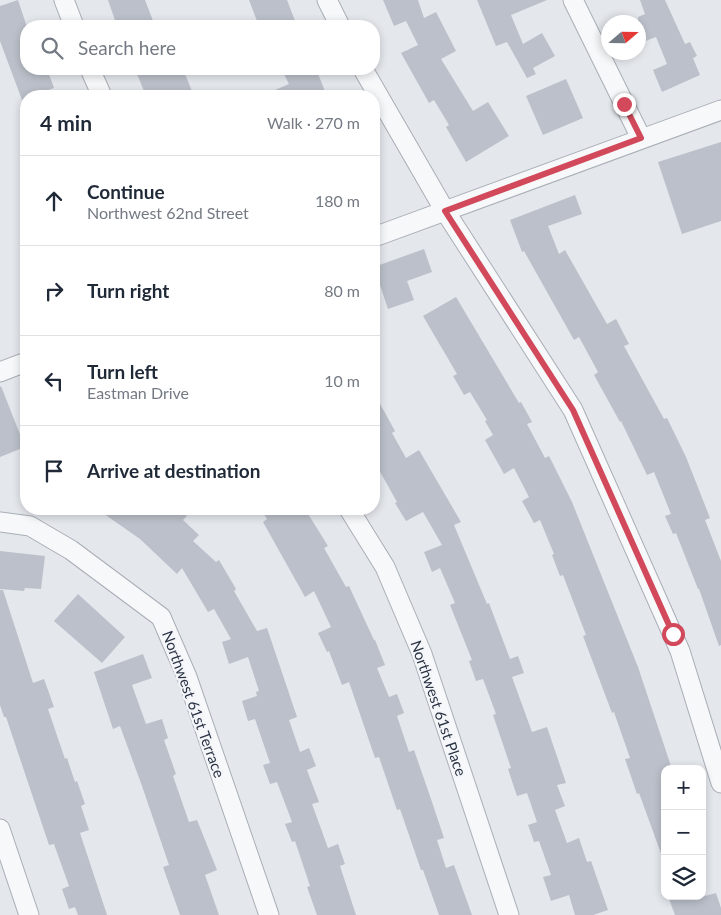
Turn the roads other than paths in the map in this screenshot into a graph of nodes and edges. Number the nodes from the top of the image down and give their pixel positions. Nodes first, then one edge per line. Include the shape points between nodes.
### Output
1 (64, 0) edge
2 (327, 0) edge
3 (573, 0) edge
4 (72, 20) edge
5 (337, 20) edge
6 (93, 75) edge
7 (366, 75) edge
8 (99, 90) edge
9 (375, 90) edge
10 (380, 98) edge
11 (721, 110) edge
12 (641, 138) junction
13 (445, 211) junction
14 (380, 235) edge
15 (20, 364) edge
16 (0, 372) edge
17 (353, 515) edge
18 (0, 522) edge
19 (721, 783) edge
20 (1, 834) edge
21 (29, 915) edge
22 (269, 915) edge
23 (509, 915) edge

1 - 4 street
2 - 5 street
3 - 12 street
6 - 8 street
7 - 9 street
10 - 13 street
11 - 12 street
12 - 13 street
13 - 14 street
13 - 19 street via 573,410 680,651
15 - 16 street
17 - 23 street, Northwest 61st Place via 384,567 422,654
18 - 22 street, Northwest 61st Terrace via 30,526 71,550 161,617 187,677
20 - 21 street

